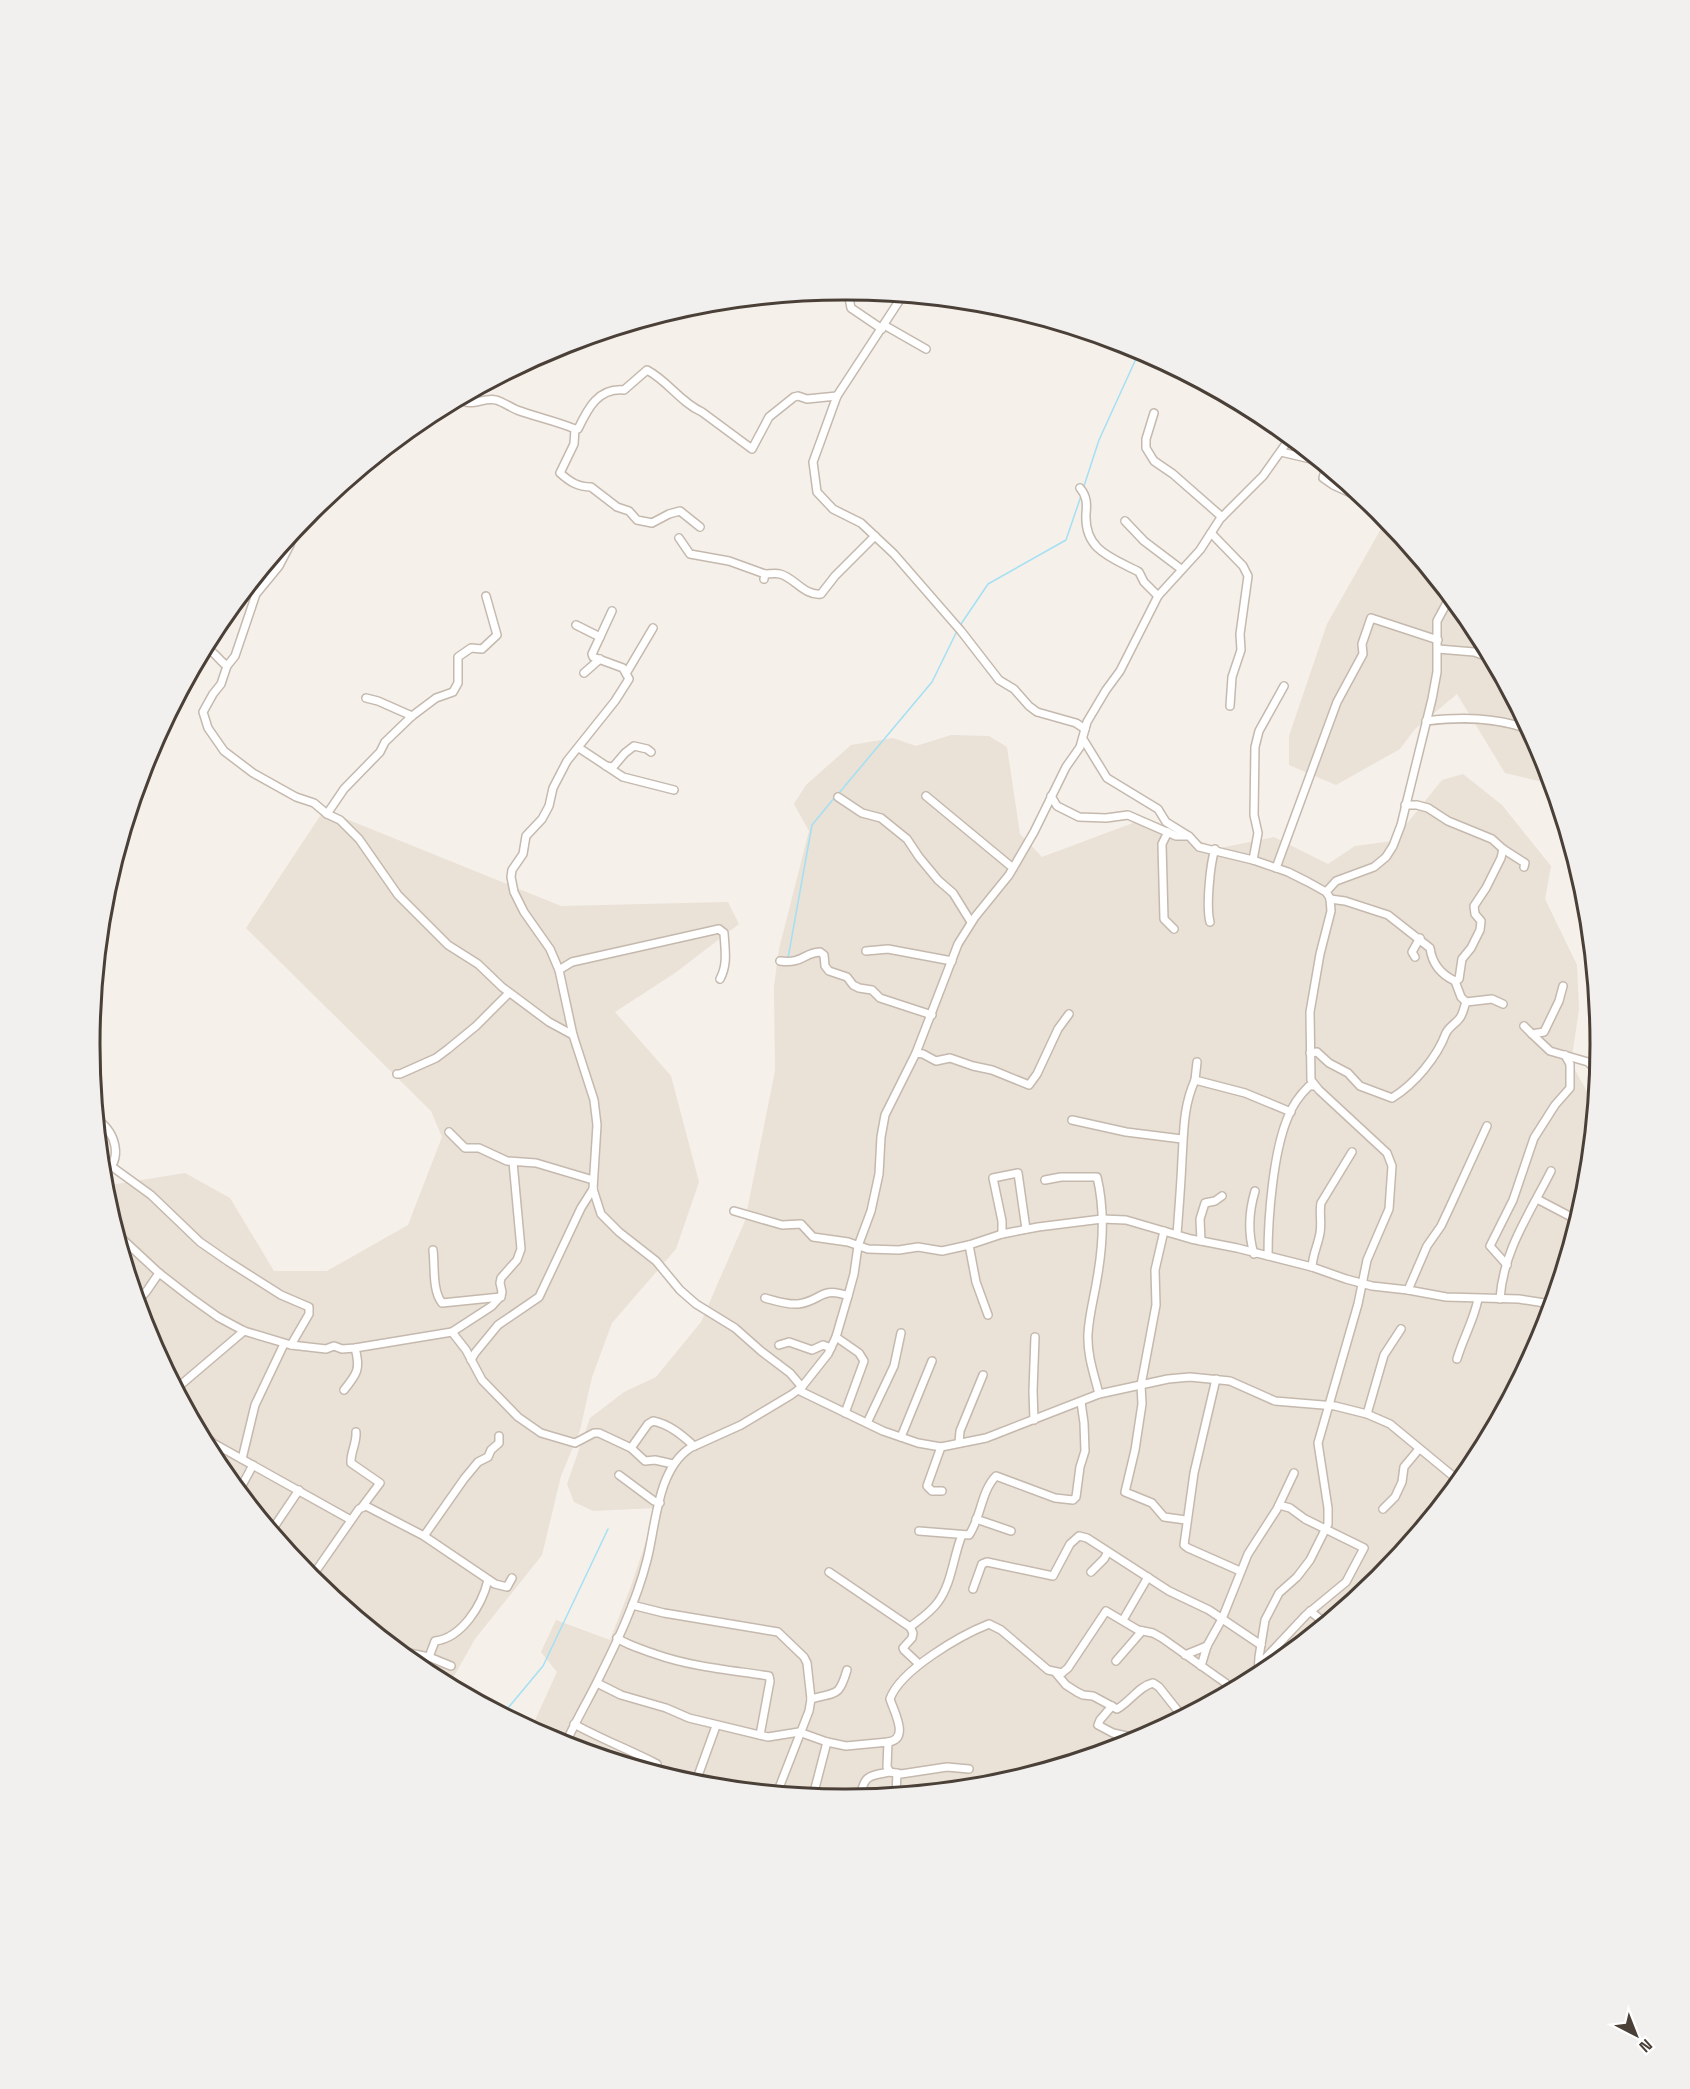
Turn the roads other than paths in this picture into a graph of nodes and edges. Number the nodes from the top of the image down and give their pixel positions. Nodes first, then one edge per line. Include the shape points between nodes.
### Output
1 (849, 300) edge
2 (898, 302) edge
3 (883, 327) junction
4 (926, 349) dead end
5 (837, 396) junction
6 (469, 402) edge
7 (1154, 413) dead end
8 (575, 429) junction
9 (1286, 445) edge
10 (1281, 452) junction
11 (1302, 457) edge
12 (1324, 475) edge
13 (1080, 488) dead end
14 (1339, 488) edge
15 (1222, 517) junction
16 (1125, 521) dead end
17 (700, 527) dead end
18 (1211, 533) junction
19 (875, 536) junction
20 (679, 538) dead end
21 (286, 553) edge
22 (1181, 569) junction
23 (486, 596) dead end
24 (1158, 596) junction
25 (1446, 605) edge
26 (612, 611) dead end
27 (576, 625) dead end
28 (653, 628) dead end
29 (600, 637) junction
30 (1438, 640) junction
31 (1438, 649) junction
32 (213, 652) edge
33 (1478, 654) edge
34 (600, 659) junction
35 (227, 666) junction
36 (627, 672) junction
37 (584, 673) dead end
38 (1284, 686) dead end
39 (366, 698) dead end
40 (1230, 706) dead end
41 (412, 716) junction
42 (1426, 721) junction
43 (1518, 727) edge
44 (1085, 729) junction
45 (1083, 739) junction
46 (579, 748) junction
47 (1078, 751) junction
48 (651, 752) dead end
49 (1090, 752) junction
50 (605, 766) junction
51 (674, 790) dead end
52 (926, 796) dead end
53 (1051, 796) junction
54 (838, 797) dead end
55 (1406, 805) junction
56 (327, 814) junction
57 (1168, 832) junction
58 (1186, 835) junction
59 (1215, 849) junction
60 (1503, 849) junction
61 (1253, 860) junction
62 (1524, 867) dead end
63 (1013, 868) junction
64 (1276, 868) junction
65 (1326, 892) junction
66 (1330, 899) junction
67 (1210, 921) dead end
68 (971, 922) junction
69 (1174, 929) dead end
70 (1420, 938) junction
71 (866, 951) dead end
72 (1415, 957) dead end
73 (780, 961) dead end
74 (952, 961) junction
75 (559, 970) junction
76 (720, 979) dead end
77 (1455, 981) junction
78 (1563, 986) dead end
79 (509, 993) junction
80 (1466, 1002) junction
81 (1503, 1004) dead end
82 (1069, 1014) dead end
83 (932, 1015) junction
84 (1524, 1026) dead end
85 (1532, 1034) junction
86 (573, 1035) junction
87 (916, 1053) junction
88 (1310, 1053) junction
89 (1565, 1055) junction
90 (1197, 1062) dead end
91 (1589, 1063) edge
92 (397, 1074) dead end
93 (1195, 1080) junction
94 (1314, 1086) junction
95 (1290, 1112) junction
96 (1072, 1120) dead end
97 (1487, 1126) dead end
98 (106, 1128) edge
99 (449, 1132) dead end
100 (1182, 1139) junction
101 (1352, 1152) dead end
102 (513, 1162) junction
103 (111, 1166) joint
104 (1551, 1171) dead end
105 (593, 1180) junction
106 (1046, 1180) dead end
107 (593, 1189) junction
108 (1255, 1191) dead end
109 (1222, 1196) dead end
110 (1537, 1199) junction
111 (734, 1211) dead end
112 (1569, 1216) edge
113 (1102, 1218) junction
114 (1026, 1229) junction
115 (1164, 1231) junction
116 (1002, 1234) junction
117 (1177, 1234) junction
118 (1201, 1241) junction
119 (128, 1244) edge
120 (969, 1245) junction
121 (858, 1246) junction
122 (433, 1250) dead end
123 (1254, 1254) junction
124 (1268, 1256) junction
125 (1507, 1265) junction
126 (1312, 1267) junction
127 (159, 1273) junction
128 (1362, 1283) junction
129 (1408, 1290) junction
130 (144, 1294) edge
131 (848, 1296) junction
132 (501, 1297) junction
133 (765, 1298) dead end
134 (1479, 1299) junction
135 (1500, 1299) junction
136 (1543, 1303) edge
137 (988, 1315) dead end
138 (1401, 1329) dead end
139 (244, 1331) junction
140 (452, 1332) junction
141 (901, 1333) dead end
142 (1035, 1336) dead end
143 (836, 1337) junction
144 (287, 1344) junction
145 (779, 1345) dead end
146 (355, 1348) junction
147 (831, 1348) junction
148 (1457, 1359) dead end
149 (471, 1360) junction
150 (932, 1361) dead end
151 (983, 1375) dead end
152 (1216, 1379) junction
153 (182, 1384) edge
154 (1141, 1385) junction
155 (800, 1389) junction
156 (344, 1390) dead end
157 (1099, 1394) junction
158 (1081, 1402) junction
159 (1327, 1407) junction
160 (845, 1413) junction
161 (1367, 1414) junction
162 (1034, 1420) junction
163 (867, 1423) junction
164 (356, 1432) dead end
165 (499, 1436) dead end
166 (901, 1437) junction
167 (959, 1443) junction
168 (218, 1445) edge
169 (694, 1446) junction
170 (941, 1447) junction
171 (631, 1448) junction
172 (1419, 1449) junction
173 (242, 1459) junction
174 (673, 1464) junction
175 (253, 1466) junction
176 (1294, 1473) dead end
177 (619, 1475) dead end
178 (1452, 1475) edge
179 (243, 1483) edge
180 (299, 1490) junction
181 (942, 1491) dead end
182 (660, 1503) junction
183 (1279, 1505) junction
184 (362, 1507) junction
185 (1383, 1509) dead end
186 (976, 1519) junction
187 (351, 1520) junction
188 (1186, 1520) junction
189 (276, 1524) edge
190 (1326, 1529) junction
191 (919, 1531) dead end
192 (1011, 1531) dead end
193 (962, 1535) junction
194 (424, 1536) junction
195 (1108, 1552) junction
196 (317, 1569) edge
197 (1240, 1571) junction
198 (829, 1572) dead end
199 (1091, 1572) dead end
200 (1148, 1577) junction
201 (512, 1578) dead end
202 (488, 1580) junction
203 (973, 1589) dead end
204 (632, 1605) junction
205 (1310, 1611) junction
206 (1222, 1618) junction
207 (1319, 1618) edge
208 (1123, 1620) junction
209 (910, 1627) junction
210 (1142, 1631) junction
211 (617, 1638) junction
212 (1261, 1645) junction
213 (1207, 1646) junction
214 (419, 1655) edge
215 (1185, 1655) junction
216 (429, 1657) junction
217 (1116, 1661) dead end
218 (1262, 1662) edge
219 (919, 1664) junction
220 (1258, 1664) edge
221 (451, 1666) dead end
222 (1201, 1666) junction
223 (847, 1670) dead end
224 (1056, 1673) junction
225 (597, 1683) junction
226 (1226, 1684) edge
227 (811, 1699) junction
228 (1112, 1706) junction
229 (1177, 1710) edge
230 (574, 1724) junction
231 (716, 1725) junction
232 (799, 1732) junction
233 (569, 1735) edge
234 (760, 1735) junction
235 (1121, 1735) edge
236 (827, 1742) junction
237 (888, 1742) junction
238 (657, 1764) dead end
239 (969, 1769) dead end
240 (893, 1773) junction
241 (698, 1775) edge
242 (780, 1786) edge
243 (895, 1787) edge
244 (815, 1788) edge
245 (863, 1788) edge

1 - 3 street via 851,308
2 - 3 street
3 - 4 street
3 - 5 street
5 - 8 street via 795,397 769,417 752,449 647,370 624,390 597,397
5 - 19 street via 813,462 817,492 833,509 861,523
6 - 8 street via 496,400
7 - 15 street via 1146,448 1154,461
8 - 17 street via 574,444 560,473 566,478 582,487 591,486 637,520 652,523 680,511
9 - 10 street
10 - 11 street
10 - 15 street
12 - 14 street
13 - 24 street via 1087,497 1086,531 1094,544 1119,564 1139,572
15 - 18 street
16 - 22 street
18 - 22 street
18 - 40 street via 1248,576
19 - 20 street via 816,595 781,574 764,576 729,561 690,554
19 - 44 street via 961,631 999,680 1037,711
21 - 35 street via 256,594 235,656
22 - 24 street
23 - 41 street via 497,635 482,649 471,648 458,657 458,683 453,692 436,698
24 - 44 street via 1120,672
25 - 30 street via 1437,621
26 - 29 street
27 - 29 street
28 - 36 street
29 - 34 street via 592,654
30 - 31 street
30 - 64 street via 1371,618 1362,644 1363,654 1337,702
31 - 33 street
31 - 42 street via 1437,676
32 - 35 street
34 - 36 street
34 - 37 street
35 - 56 street via 221,684 203,712 216,742 253,773 314,803
36 - 46 street via 626,685
38 - 61 street via 1259,731 1255,747 1254,815 1258,834
39 - 41 street
41 - 56 street via 344,789
42 - 43 street via 1483,718
42 - 55 street
44 - 45 street
45 - 47 street
45 - 49 street
46 - 50 street
46 - 75 street via 553,788 543,819 526,836 523,854 511,877 524,912
47 - 49 street
47 - 53 street
48 - 50 street via 634,746 613,767
49 - 58 street via 1107,778 1158,809 1166,822
50 - 51 street via 623,777
52 - 63 street
53 - 57 street via 1057,806 1078,817 1128,815
53 - 63 street
54 - 68 street via 862,813 880,818 907,839 953,893
55 - 60 street via 1428,808 1492,839
55 - 65 street via 1386,857 1368,871 1336,881
56 - 79 street via 340,820 359,839 398,895 448,945 478,964
57 - 58 street
57 - 69 street via 1162,844 1164,920
58 - 59 street via 1199,847
59 - 61 street
59 - 67 street via 1207,911
60 - 62 street via 1525,862
60 - 77 street via 1474,906 1480,930 1462,959 1459,979
61 - 64 street
63 - 68 street
64 - 65 street
65 - 66 street
66 - 70 street via 1384,914
66 - 88 street via 1331,911 1310,1012
68 - 74 street
70 - 72 street via 1412,952
70 - 77 street via 1430,948 1437,967
71 - 74 street via 888,949
73 - 83 street via 793,963 820,952 829,971 846,977 859,988
74 - 83 street
75 - 76 street via 572,962 719,929 723,933 726,961
75 - 86 street
77 - 80 street
78 - 85 street via 1544,1032
79 - 86 street
79 - 92 street via 436,1058
80 - 81 street via 1492,999
80 - 88 street via 1462,1017 1449,1029 1431,1060 1392,1098 1366,1090 1317,1052
82 - 87 street via 1029,1085 950,1058 936,1061
83 - 87 street
84 - 85 street
85 - 89 street via 1550,1051
86 - 105 street via 596,1108
87 - 121 street via 885,1115 879,1174
88 - 94 street
89 - 91 street
89 - 125 street via 1570,1064 1570,1088 1534,1138 1513,1200 1490,1246
90 - 93 street
93 - 95 street via 1245,1093
93 - 100 street via 1184,1113
94 - 95 street via 1306,1089
94 - 128 street via 1391,1159 1389,1209 1367,1260
95 - 124 street via 1275,1173
96 - 100 street
97 - 129 street
98 - 103 street via 116,1147
99 - 102 street via 465,1148 479,1148
100 - 117 street
101 - 126 street via 1322,1203
102 - 105 street via 536,1163
102 - 132 street via 521,1249 501,1278
103 - 144 street via 229,1262 281,1295 309,1307 309,1314
104 - 110 street
105 - 107 street
106 - 113 street via 1097,1178
107 - 149 street via 539,1297 498,1325
107 - 155 street via 601,1214 619,1232 656,1261 674,1285 696,1304 735,1328 790,1373
108 - 123 street via 1250,1226
109 - 118 street via 1205,1203 1200,1219
110 - 112 street
110 - 125 street via 1515,1239
111 - 121 street via 782,1225 801,1224 813,1237
113 - 114 street
113 - 115 street
113 - 157 street via 1088,1336
114 - 116 street
114 - 116 street via 1018,1173 993,1178
115 - 117 street
115 - 154 street via 1157,1259 1156,1305
116 - 120 street
117 - 118 street
118 - 123 street
119 - 127 street
120 - 121 street via 942,1251 918,1246 899,1250
120 - 137 street
121 - 131 street
122 - 132 street via 442,1303
123 - 124 street
124 - 126 street
125 - 135 street
126 - 128 street
127 - 130 street
127 - 139 street via 218,1317
128 - 129 street
128 - 159 street
129 - 134 street
131 - 133 street via 827,1291 799,1304
131 - 143 street
132 - 140 street
134 - 135 street
134 - 148 street
135 - 136 street
138 - 161 street via 1384,1355
139 - 144 street
139 - 153 street
140 - 146 street
140 - 149 street
141 - 163 street via 894,1366
142 - 162 street
143 - 147 street
143 - 160 street via 859,1353 864,1362
144 - 146 street
144 - 173 street via 255,1405
145 - 147 street via 789,1342 812,1350 823,1345
146 - 156 street via 359,1367
147 - 155 street
149 - 171 street via 487,1386 518,1417 541,1433 575,1443 599,1433
150 - 166 street
151 - 167 street via 960,1431
152 - 154 street via 1190,1377
152 - 159 street via 1230,1381 1275,1401
152 - 188 street
154 - 157 street
154 - 188 street via 1142,1404 1125,1492 1152,1503 1164,1517
155 - 160 street
155 - 169 street via 741,1425
157 - 158 street
158 - 162 street
158 - 186 street via 1085,1451 1076,1497 1055,1498 996,1476
159 - 161 street
159 - 190 street via 1318,1451 1329,1518
160 - 163 street
161 - 172 street via 1390,1424
162 - 167 street via 986,1438
163 - 166 street
164 - 184 street via 351,1463 380,1483
165 - 194 street via 499,1443 464,1479
166 - 170 street
167 - 170 street
168 - 173 street
169 - 171 street via 666,1425 653,1421
169 - 174 street
170 - 181 street via 927,1486 932,1491
171 - 174 street via 645,1461
172 - 178 street
172 - 185 street via 1404,1467 1395,1497
173 - 175 street
174 - 182 street
175 - 179 street
175 - 180 street
176 - 183 street
177 - 182 street
180 - 187 street
180 - 189 street
182 - 204 street
183 - 190 street
183 - 197 street
184 - 187 street
184 - 194 street
186 - 192 street
186 - 193 street via 971,1534
187 - 196 street
188 - 197 street via 1184,1545
190 - 205 street via 1364,1548 1346,1582
190 - 212 street via 1310,1560 1280,1593 1265,1620
191 - 193 street
193 - 209 street via 939,1601
194 - 202 street
195 - 199 street
195 - 200 street
195 - 203 street via 1079,1536 1070,1544 1053,1576 987,1562 982,1564
197 - 206 street
198 - 209 street
200 - 206 street
200 - 208 street
201 - 202 street via 507,1587
202 - 216 street via 474,1615 452,1634 435,1641
204 - 211 street
204 - 227 street via 778,1632 804,1657
205 - 207 street
205 - 218 street
206 - 212 street
206 - 213 street
208 - 210 street
208 - 224 street via 1106,1611 1068,1668
209 - 219 street via 912,1638 903,1648
210 - 215 street via 1153,1633
210 - 217 street
211 - 225 street
211 - 234 street via 627,1645 683,1663 769,1676
212 - 220 street
213 - 215 street
213 - 222 street
214 - 216 street
215 - 222 street
216 - 221 street
219 - 224 street via 989,1624
219 - 237 street via 890,1699 900,1729 898,1737
222 - 226 street
223 - 227 street via 837,1692
224 - 228 street via 1077,1692
225 - 230 street
225 - 231 street via 621,1695
227 - 232 street
228 - 229 street via 1117,1709 1153,1683
228 - 235 street via 1098,1725
230 - 233 street
230 - 238 street
231 - 234 street
231 - 241 street
232 - 234 street
232 - 236 street
232 - 242 street
236 - 237 street via 846,1746
236 - 244 street
237 - 240 street via 887,1767
239 - 240 street via 947,1767
240 - 243 street
240 - 245 street via 868,1777

